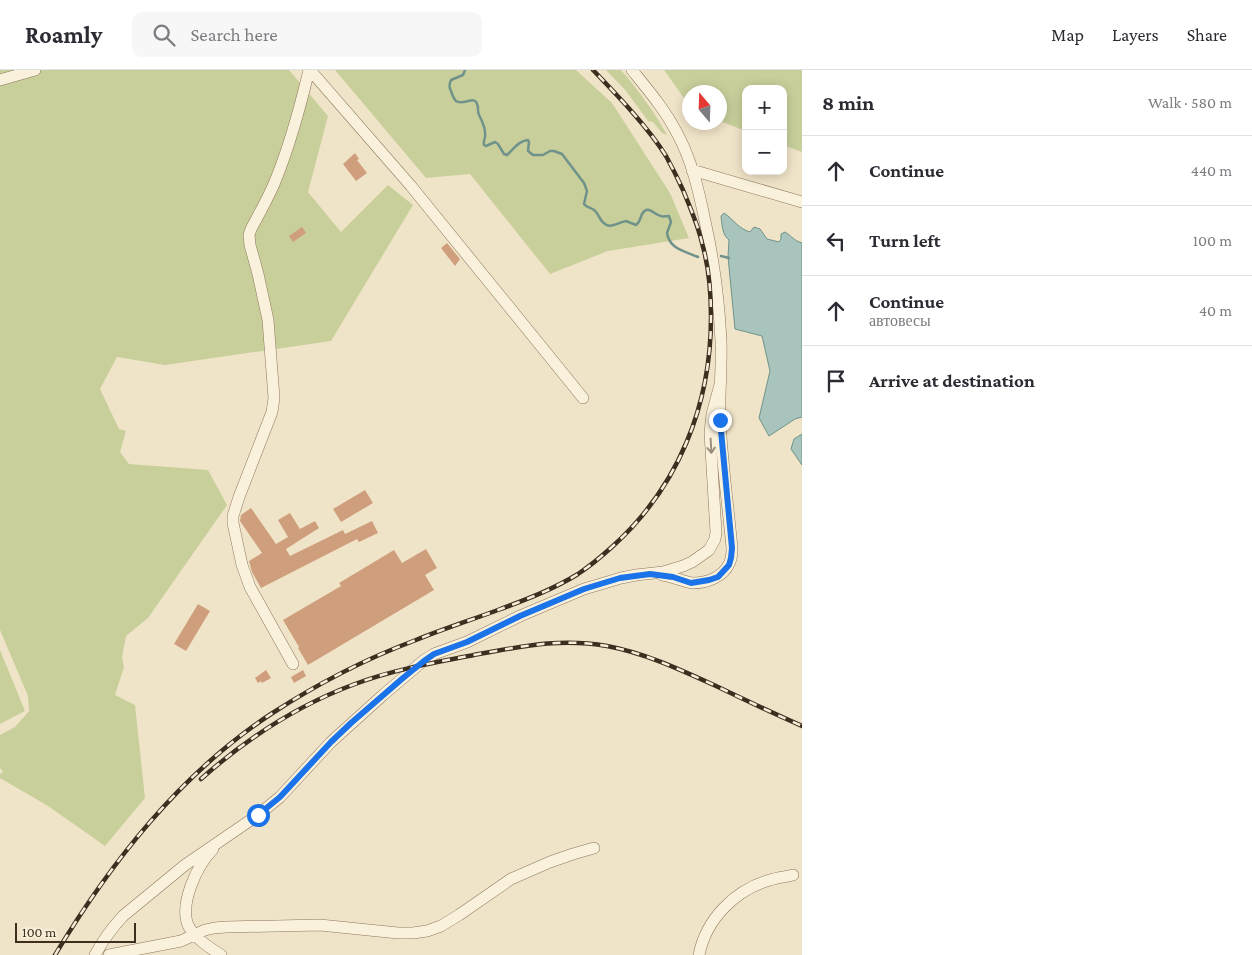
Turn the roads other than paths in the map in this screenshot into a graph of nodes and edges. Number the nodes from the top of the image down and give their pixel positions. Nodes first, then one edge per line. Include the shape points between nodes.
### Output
1 (35, 70) edge
2 (310, 70) edge
3 (632, 70) edge
4 (0, 80) edge
5 (692, 170) junction
6 (802, 202) edge
7 (721, 381) junction
8 (583, 398) dead end
9 (650, 574) junction
10 (293, 664) dead end
11 (221, 841) junction
12 (594, 848) dead end
13 (793, 875) dead end
14 (194, 935) junction
15 (96, 955) edge
16 (109, 955) edge
17 (221, 955) edge
18 (699, 955) edge

1 - 4 lane
2 - 8 lane via 411,186
2 - 10 lane via 281,165 249,235 268,320 274,398 272,412 233,516 245,576
3 - 5 lane via 662,107 679,136
5 - 6 lane
5 - 7 lane via 713,257
7 -> 9 lane via 710,424 715,539 709,550 692,562
7 - 9 lane via 720,420 732,548 729,565 718,577 700,582
9 - 11 lane via 620,578 584,589 434,654 351,723 280,797
11 - 14 lane via 204,861 188,897 186,919
11 - 15 lane via 185,865 123,916 104,939
12 - 14 lane via 511,879 459,915 427,931 398,933 320,925 226,926
13 - 18 lane via 748,888 730,901 707,930
14 - 16 lane via 181,941
14 - 17 lane

